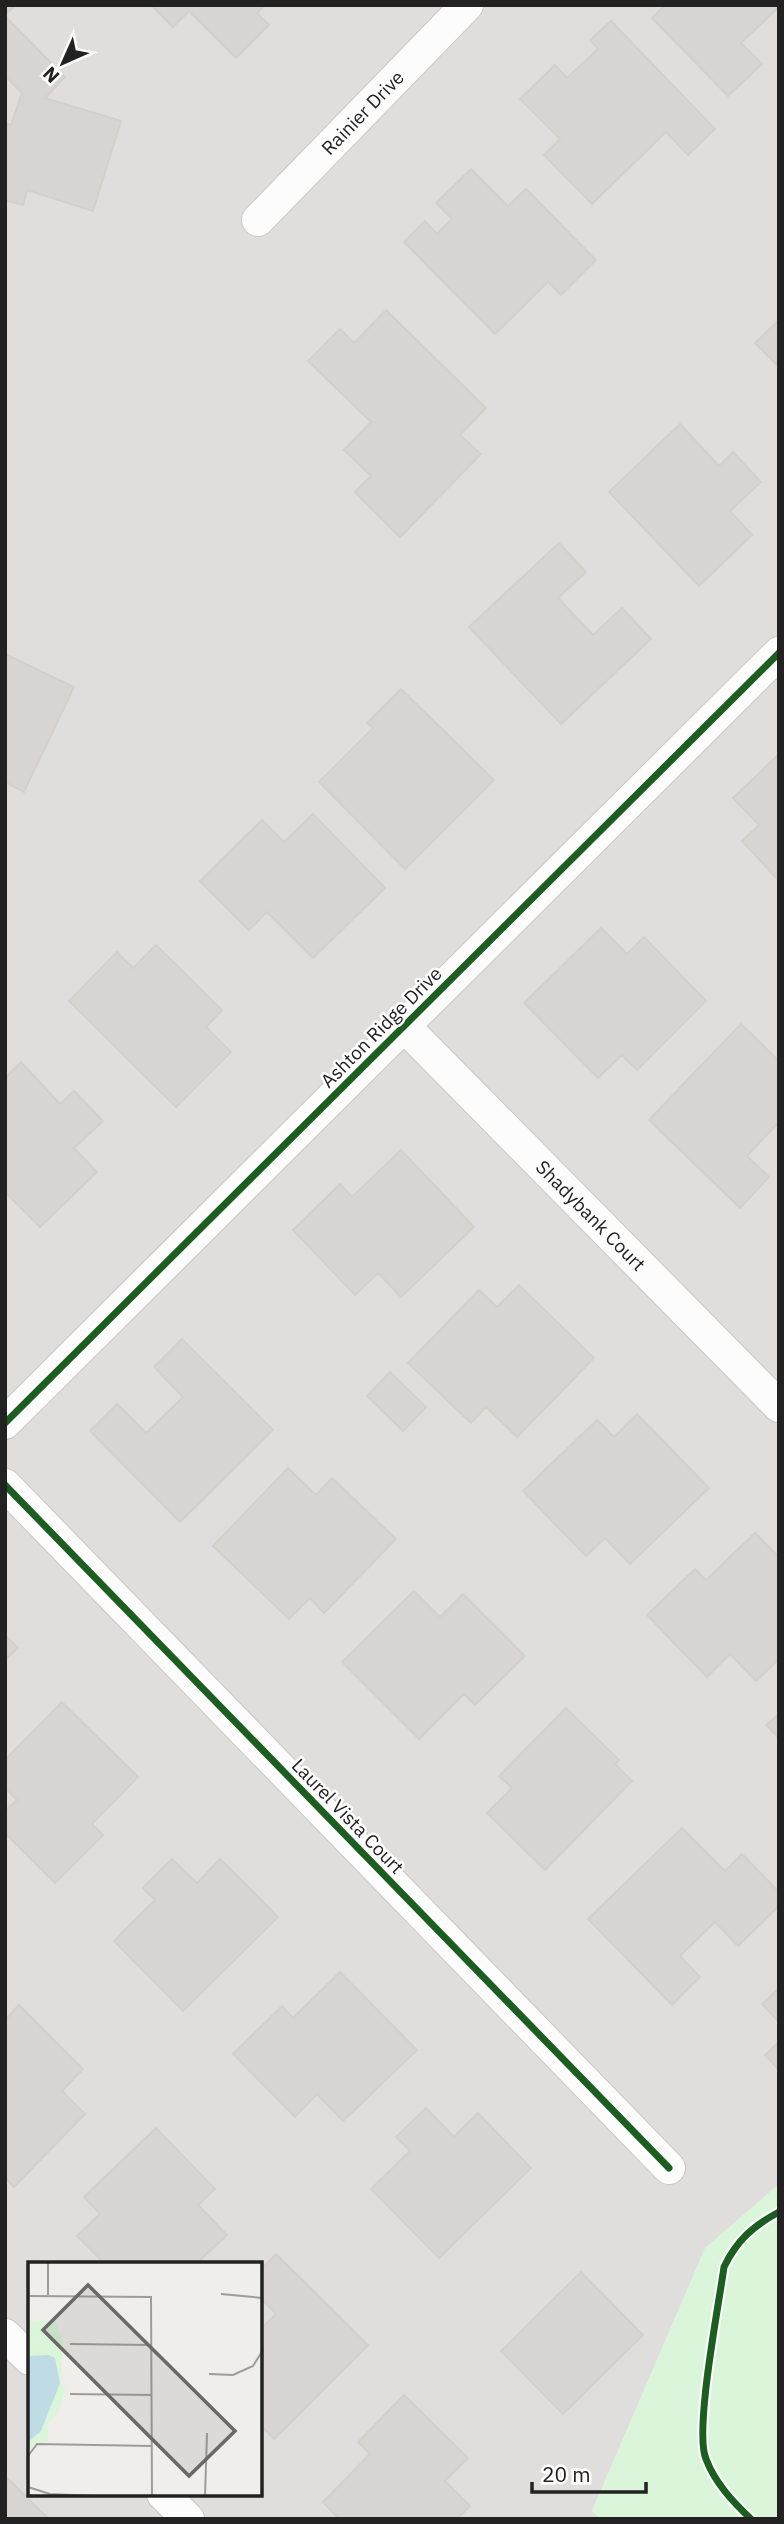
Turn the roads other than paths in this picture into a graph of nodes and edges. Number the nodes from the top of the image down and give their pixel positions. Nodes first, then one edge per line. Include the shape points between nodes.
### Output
1 (467, 5) edge
2 (258, 219) dead end
3 (779, 653) edge
4 (404, 1026) junction
5 (779, 1406) edge
6 (5, 1423) edge
7 (5, 1485) edge
8 (669, 2168) dead end
9 (5, 2335) edge
10 (28, 2358) edge
11 (165, 2496) edge
12 (188, 2519) edge

1 - 2 street, Rainier Drive
3 - 4 street, Ashton Ridge Drive
4 - 5 street, Shadybank Court
4 - 6 street, Ashton Ridge Drive
7 - 8 street, Laurel Vista Court
9 - 10 street
11 - 12 street

